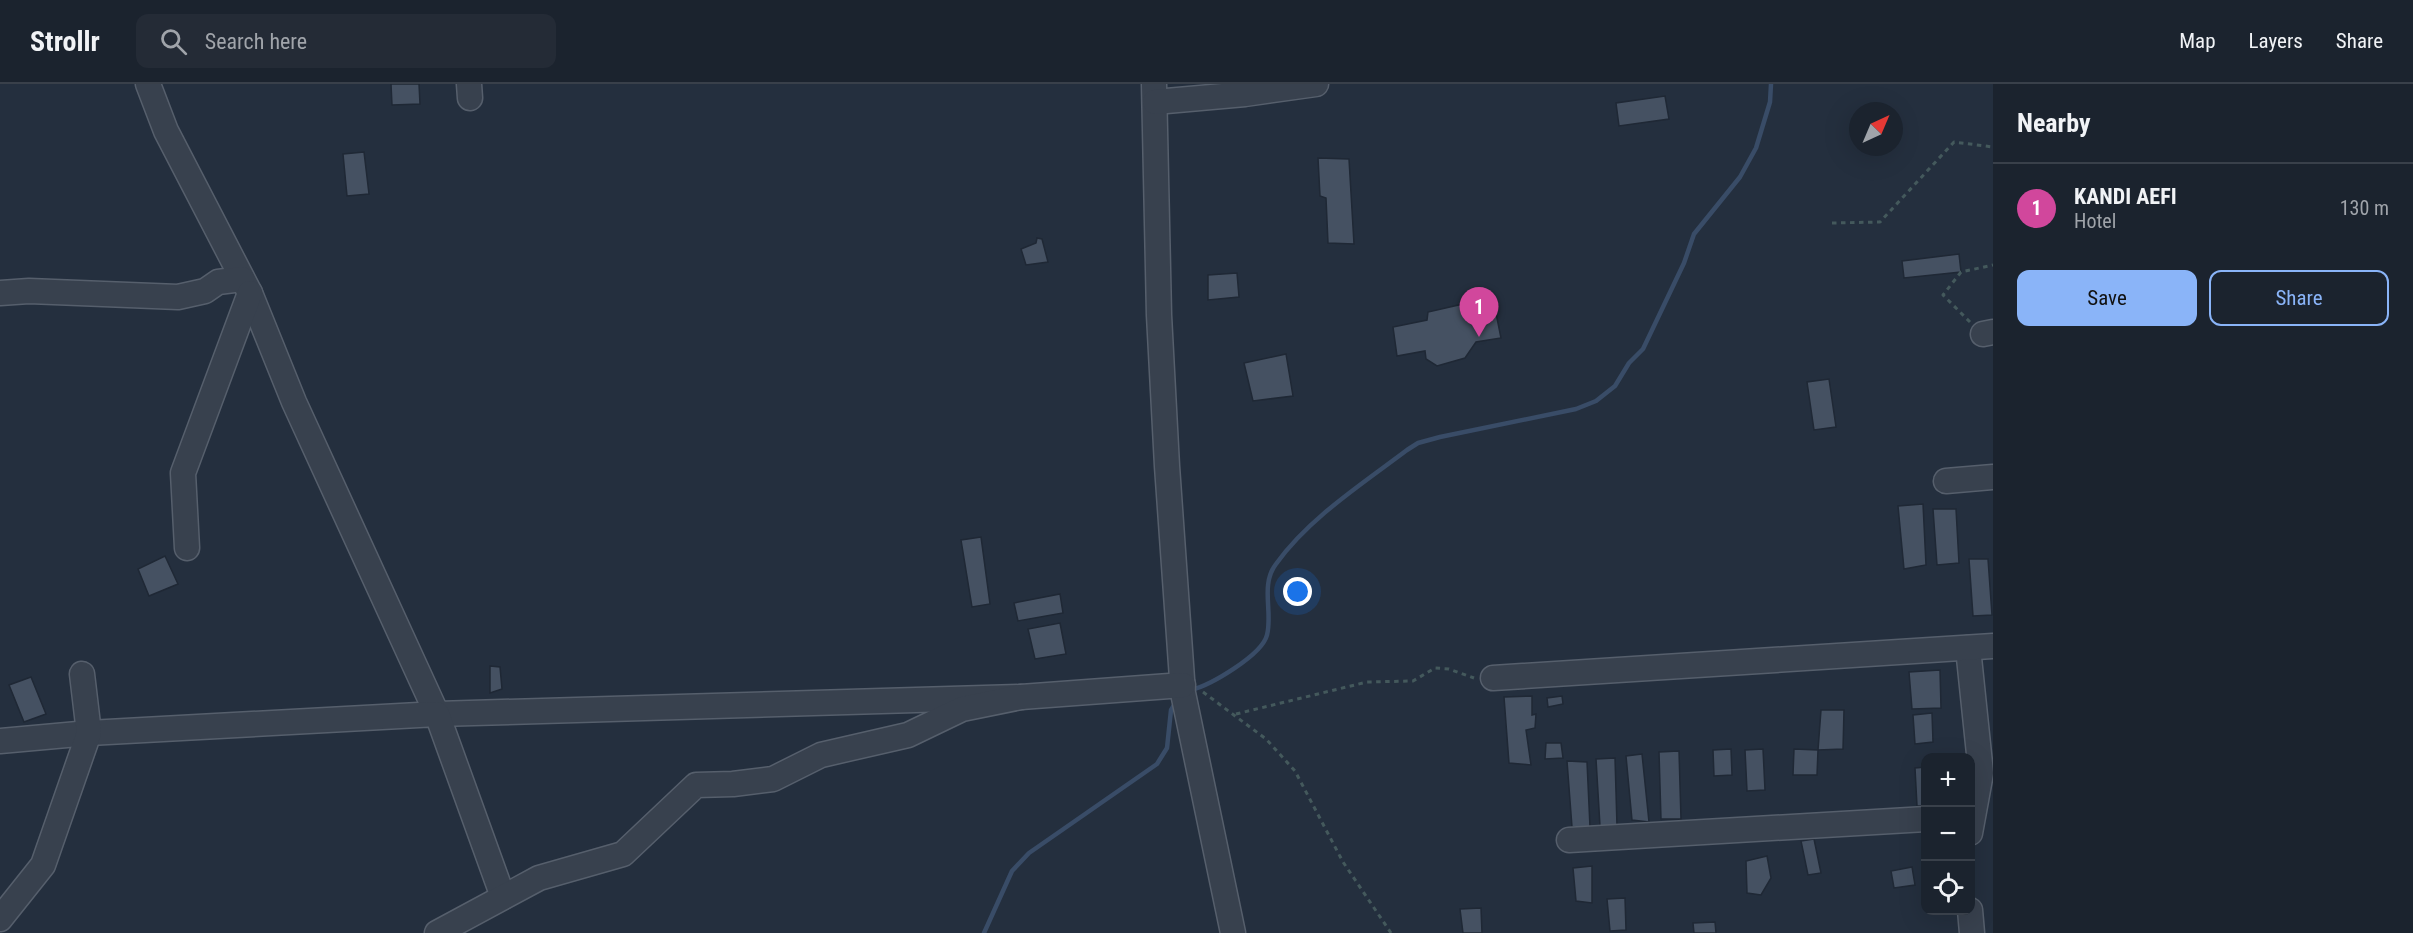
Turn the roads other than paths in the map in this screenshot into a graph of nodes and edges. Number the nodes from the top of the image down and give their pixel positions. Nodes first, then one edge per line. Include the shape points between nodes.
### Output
1 (148, 84) edge
2 (1316, 84) edge
3 (1155, 93) edge
4 (246, 286) junction
5 (0, 293) edge
6 (1993, 477) edge
7 (1946, 481) dead end
8 (188, 548) dead end
9 (1993, 646) edge
10 (1968, 648) junction
11 (82, 674) dead end
12 (1493, 678) road end
13 (1183, 682) junction
14 (1022, 697) junction
15 (437, 714) junction
16 (90, 733) junction
17 (0, 741) edge
18 (1987, 772) edge
19 (1975, 812) edge
20 (1921, 819) edge
21 (1569, 840) dead end
22 (503, 897) junction
23 (1970, 915) edge
24 (0, 919) edge
25 (437, 933) edge
26 (1233, 933) edge
27 (1972, 933) edge

1 - 4 street via 166,131
2 - 3 street via 1245,94
3 - 13 street via 1159,315
4 - 5 street via 218,282 205,291 178,297
4 - 8 street via 183,473
4 - 15 street via 294,402
6 - 7 street
9 - 10 street
10 - 12 street
10 - 18 street
11 - 16 street
13 - 14 street
13 - 26 street
14 - 15 street
14 - 22 street via 962,709 909,735 821,755 773,779 696,785 623,854 539,878
15 - 16 street
15 - 22 street
16 - 17 street
16 - 24 street via 43,865
18 - 19 street
20 - 21 street
22 - 25 street
23 - 27 street

